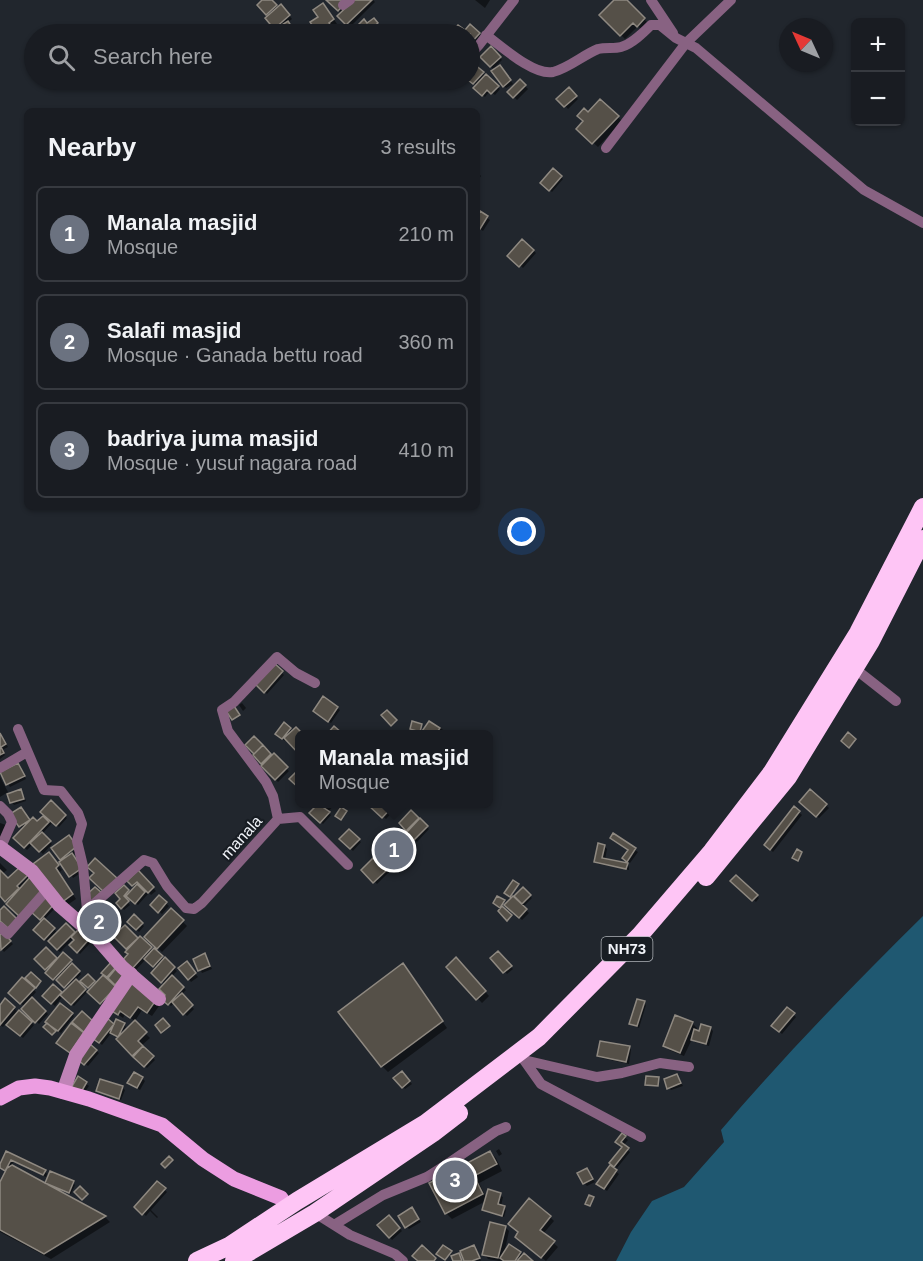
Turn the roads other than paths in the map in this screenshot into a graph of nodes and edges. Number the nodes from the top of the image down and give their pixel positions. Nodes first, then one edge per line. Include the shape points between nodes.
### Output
1 (514, 0) edge
2 (651, 0) edge
3 (731, 0) edge
4 (486, 36) junction
5 (681, 41) junction
6 (480, 43) edge
7 (606, 148) dead end
8 (923, 223) edge
9 (923, 507) edge
10 (923, 539) edge
11 (854, 668) junction
12 (315, 683) dead end
13 (896, 700) dead end
14 (18, 729) dead end
15 (27, 752) junction
16 (0, 768) edge
17 (0, 806) edge
18 (278, 819) junction
19 (1, 847) edge
20 (348, 865) dead end
21 (47, 890) junction
22 (82, 916) junction
23 (0, 927) edge
24 (131, 974) junction
25 (159, 999) dead end
26 (524, 1060) junction
27 (689, 1067) dead end
28 (63, 1092) junction
29 (0, 1098) edge
30 (507, 1127) dead end
31 (642, 1137) dead end
32 (287, 1208) junction
33 (315, 1213) junction
34 (334, 1225) junction
35 (197, 1261) edge
36 (234, 1261) edge
37 (403, 1261) edge

1 - 4 street
2 - 5 street
3 - 5 street
4 - 5 street via 533,69 551,72 605,47 622,47 651,25 660,26
4 - 6 street
5 - 7 street
5 - 8 street via 696,48 864,190
9 - 32 highway, NH73 via 858,633 772,772 712,851 640,935 532,1042 426,1123
10 - 11 highway, NH73
11 - 13 street
11 - 26 highway, NH73 via 788,777 722,859 650,941
12 - 18 street, manala via 277,657 222,710 228,731 266,782
14 - 15 street
15 - 16 street
15 - 22 street via 44,790 61,791 82,824 77,841 82,858
17 - 19 street via 12,822
18 - 20 street via 300,817
18 - 22 street, manala via 194,909 186,908 153,863 144,860
19 - 21 main road via 32,871
21 - 22 main road via 59,905
21 - 23 street via 8,934
22 - 24 main road
24 - 25 main road
24 - 28 main road via 76,1055
26 - 27 street via 597,1077 660,1063
26 - 31 street via 541,1084
26 - 33 highway, NH73 via 434,1133
28 - 29 main road via 35,1086 19,1088
28 - 32 main road via 162,1125 202,1159 234,1179 281,1198
30 - 34 street via 436,1171 382,1195
32 - 35 highway, NH73 via 229,1246
33 - 34 street
33 - 36 highway, NH73
34 - 37 street

